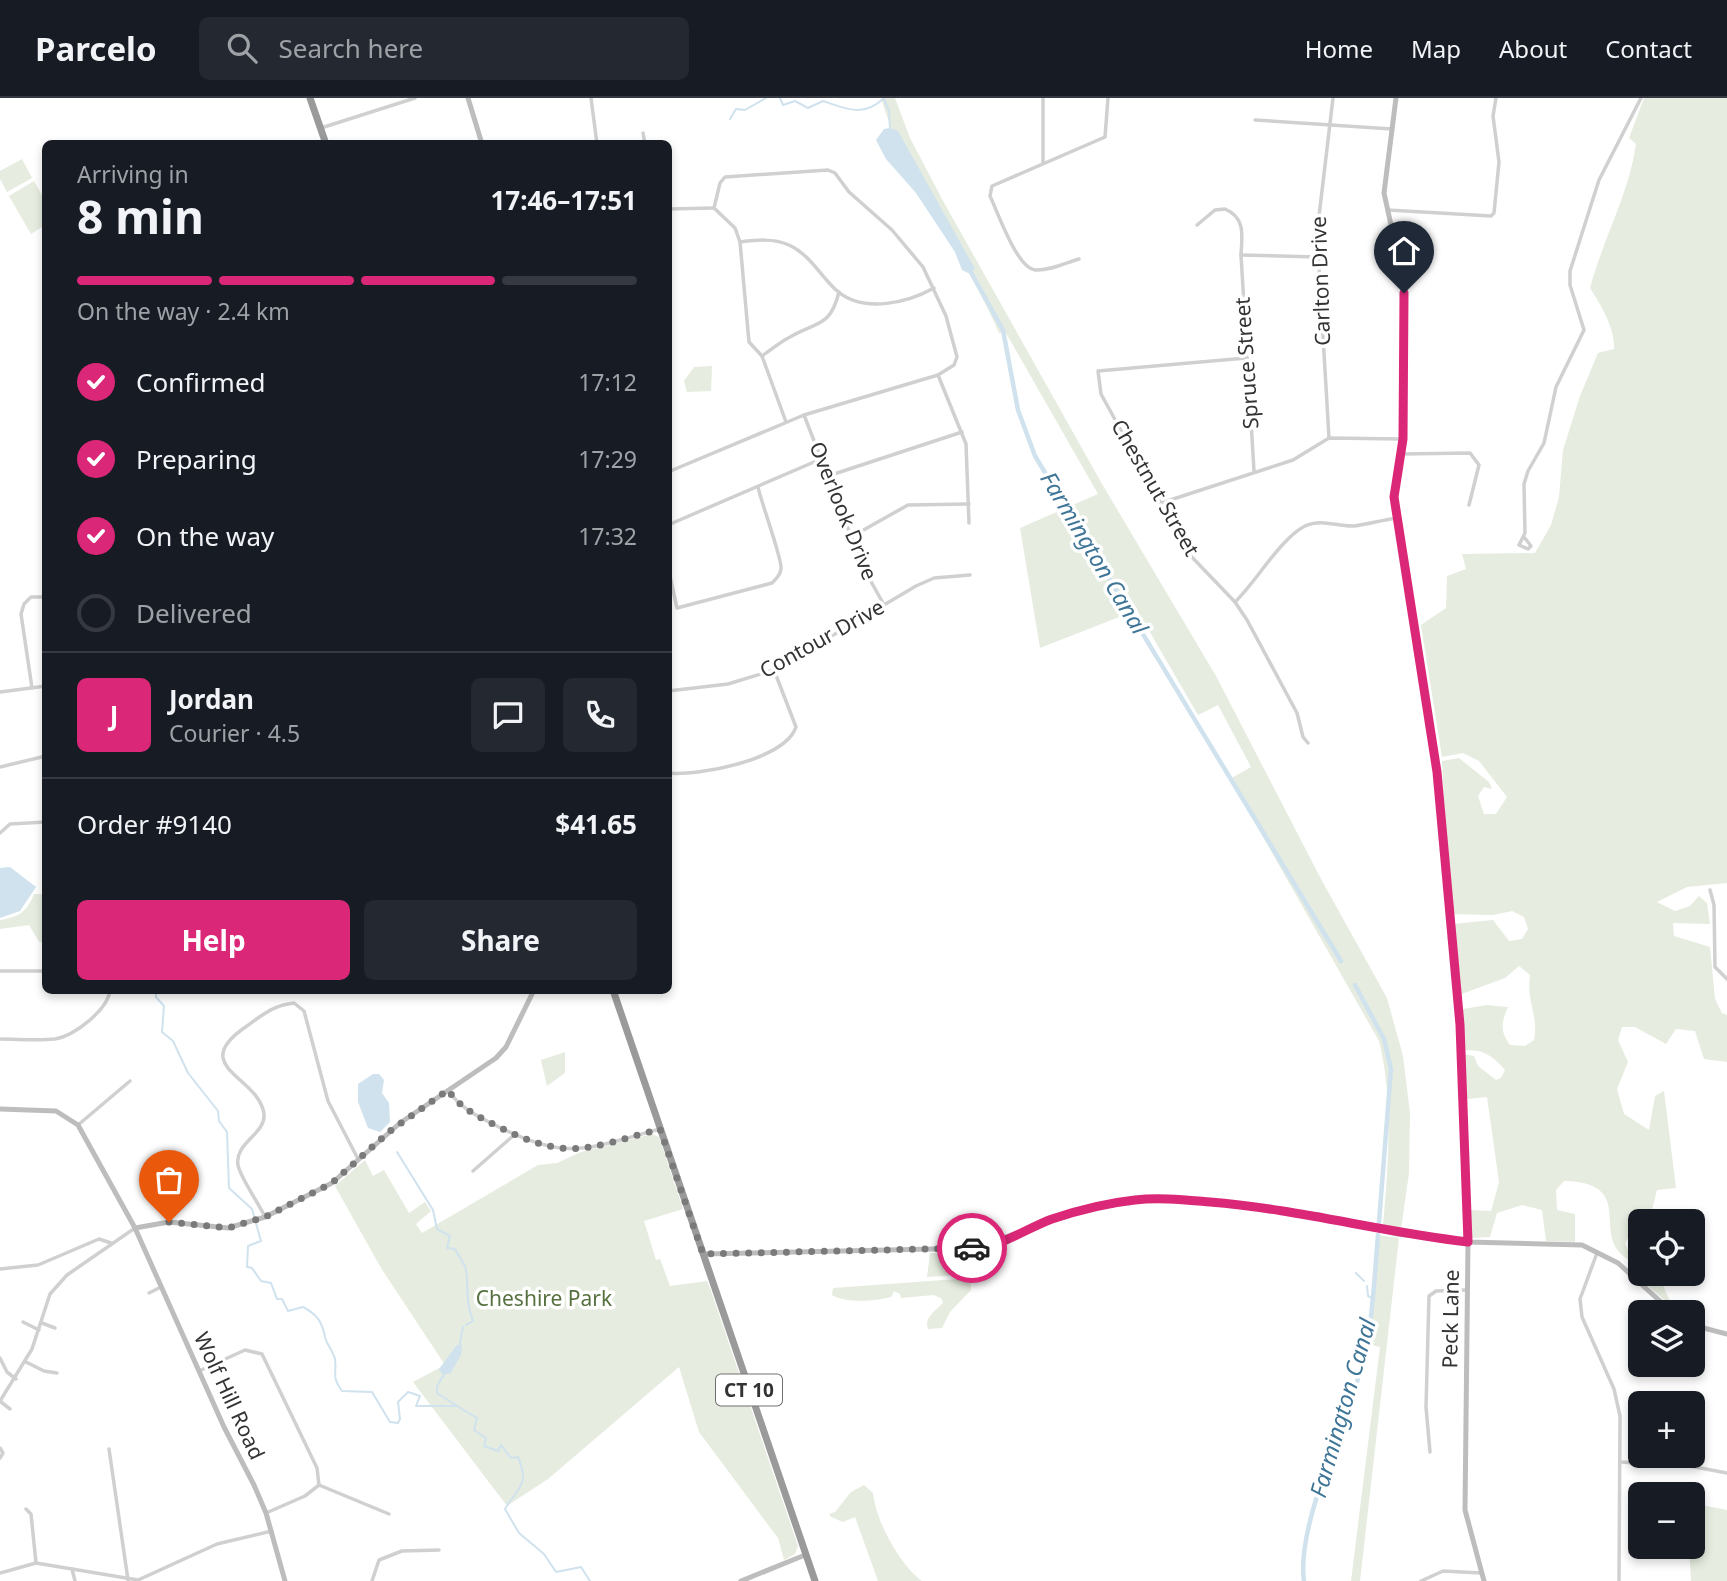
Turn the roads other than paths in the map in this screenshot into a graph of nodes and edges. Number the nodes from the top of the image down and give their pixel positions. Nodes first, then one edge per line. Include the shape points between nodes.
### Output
1 (310, 98) edge
2 (415, 98) edge
3 (468, 98) edge
4 (591, 98) edge
5 (1043, 98) edge
6 (1108, 98) edge
7 (1333, 98) edge
8 (1396, 98) edge
9 (1496, 98) edge
10 (1640, 98) edge
11 (1255, 120) dead end
12 (1330, 124) junction
13 (321, 128) junction
14 (1392, 129) junction
15 (643, 133) dead end
16 (325, 140) edge
17 (481, 140) edge
18 (596, 140) edge
19 (644, 140) edge
20 (1044, 163) junction
21 (714, 208) junction
22 (672, 209) edge
23 (1388, 210) junction
24 (1197, 225) dead end
25 (740, 242) junction
26 (1241, 255) junction
27 (1318, 257) junction
28 (1079, 259) dead end
29 (934, 288) junction
30 (839, 292) junction
31 (762, 356) junction
32 (1246, 358) junction
33 (938, 375) junction
34 (804, 415) junction
35 (786, 422) junction
36 (962, 432) junction
37 (1329, 438) junction
38 (1403, 439) junction
39 (1401, 454) junction
40 (821, 459) junction
41 (672, 470) edge
42 (1254, 471) junction
43 (828, 476) junction
44 (758, 487) junction
45 (1161, 503) junction
46 (969, 504) junction
47 (1469, 505) dead end
48 (1397, 518) junction
49 (672, 523) edge
50 (969, 523) dead end
51 (851, 537) junction
52 (1524, 537) dead end
53 (970, 575) dead end
54 (672, 585) edge
55 (42, 597) edge
56 (1235, 602) junction
57 (884, 605) junction
58 (774, 670) junction
59 (42, 687) edge
60 (32, 688) junction
61 (672, 691) edge
62 (0, 692) edge
63 (1308, 743) dead end
64 (42, 757) edge
65 (0, 767) edge
66 (672, 773) edge
67 (42, 822) edge
68 (0, 832) edge
69 (1710, 890) dead end
70 (0, 971) edge
71 (42, 971) edge
72 (1727, 979) edge
73 (110, 994) edge
74 (532, 994) edge
75 (614, 994) edge
76 (0, 1039) edge
77 (130, 1081) dead end
78 (448, 1090) junction
79 (0, 1109) edge
80 (78, 1125) junction
81 (660, 1129) junction
82 (514, 1135) junction
83 (358, 1160) junction
84 (473, 1171) dead end
85 (263, 1218) junction
86 (135, 1228) junction
87 (1468, 1242) junction
88 (111, 1243) junction
89 (1598, 1251) junction
90 (703, 1254) junction
91 (0, 1269) edge
92 (162, 1287) junction
93 (1467, 1290) junction
94 (149, 1293) dead end
95 (1659, 1300) edge
96 (23, 1322) dead end
97 (42, 1323) junction
98 (54, 1328) dead end
99 (1705, 1328) edge
100 (39, 1330) junction
101 (1727, 1334) edge
102 (0, 1359) edge
103 (26, 1362) junction
104 (199, 1371) junction
105 (57, 1373) dead end
106 (16, 1379) junction
107 (0, 1401) edge
108 (10, 1409) dead end
109 (0, 1448) edge
110 (109, 1449) dead end
111 (1430, 1452) dead end
112 (0, 1458) edge
113 (1620, 1462) junction
114 (1727, 1473) edge
115 (319, 1485) junction
116 (26, 1509) dead end
117 (266, 1513) junction
118 (389, 1514) dead end
119 (272, 1531) junction
120 (439, 1550) dead end
121 (805, 1555) junction
122 (36, 1563) junction
123 (72, 1569) junction
124 (0, 1573) edge
125 (1481, 1573) junction
126 (128, 1580) edge
127 (75, 1581) edge
128 (285, 1581) edge
129 (372, 1581) edge
130 (741, 1581) edge
131 (815, 1581) edge
132 (1422, 1581) edge
133 (1484, 1581) edge
134 (1619, 1581) edge

1 - 13 highway
2 - 13 street
3 - 17 street
4 - 18 street
5 - 20 street
6 - 20 street via 1105,137
7 - 12 street, Carlton Drive
8 - 14 street, Peck Lane
9 - 23 street via 1493,116 1500,162 1494,213
10 - 52 street via 1599,180 1572,261 1570,285 1584,330 1556,388 1547,435 1524,484
11 - 12 street
12 - 14 street
12 - 27 street, Carlton Drive via 1319,199
13 - 16 highway
14 - 23 street, Peck Lane via 1384,193
15 - 19 street
20 - 28 street via 992,186 990,196 1022,264 1046,269
21 - 22 street
21 - 25 street via 735,228
21 - 29 street via 725,177 828,170 908,246
23 - 38 street, Peck Lane via 1404,284
24 - 26 street, Spruce Street via 1215,211 1233,212 1242,228
25 - 30 street via 764,239 785,243 810,260
25 - 31 street via 749,342
26 - 27 street
26 - 32 street, Spruce Street
27 - 37 street, Carlton Drive
29 - 30 street via 898,303 863,301
29 - 33 street via 957,356 954,365
30 - 31 street via 827,320 789,337
31 - 35 street
32 - 42 street, Spruce Street
32 - 45 street, Chestnut Street via 1098,371 1101,394
33 - 34 street
33 - 36 street
34 - 35 street
34 - 40 street, Overlook Drive
35 - 41 street
36 - 43 street
36 - 46 street
37 - 38 street
37 - 42 street via 1293,460
38 - 39 street, Peck Lane
39 - 47 street via 1470,453 1479,465
39 - 48 street, Peck Lane via 1394,490
40 - 43 street, Overlook Drive
40 - 44 street
42 - 45 street
43 - 51 street, Overlook Drive
44 - 49 street
44 - 54 street via 781,562 779,577 772,583 677,608
45 - 56 street, Chestnut Street via 1188,553
46 - 50 street
46 - 51 street via 908,505
48 - 56 street via 1351,526 1329,522 1305,526 1264,565
48 - 87 street, Peck Lane via 1437,772 1460,1025
51 - 57 street, Overlook Drive
53 - 57 street, Contour Drive via 934,578
55 - 60 street via 31,597 21,614
56 - 63 street, Chestnut Street via 1297,713
57 - 58 street, Contour Drive
58 - 61 street, Contour Drive via 728,684
58 - 66 street via 796,727 788,740 727,768
59 - 60 street
60 - 62 street
64 - 65 street
67 - 68 street via 10,824
69 - 72 street via 1716,967
70 - 71 street
73 - 76 street via 102,1008 67,1035
74 - 78 street via 502,1052
75 - 81 highway, CT 10
77 - 80 street
78 - 82 street via 470,1112
78 - 83 street
79 - 80 street via 56,1111
80 - 86 street, Wolf Hill Road
81 - 82 street via 569,1151 542,1147
81 - 90 highway, CT 10
82 - 84 street
83 - 85 street via 332,1183
83 - 85 street via 328,1101 304,1011 294,1003 278,1005 229,1038 223,1052 226,1067 264,1114 261,1125 241,1149 238,1164
85 - 86 street via 228,1228 169,1222
86 - 88 street
86 - 92 street, Wolf Hill Road
87 - 89 street via 1582,1245
87 - 90 street via 1397,1234 1319,1215 1251,1206 1138,1199 1053,1219 978,1248
87 - 93 street, Peck Lane
88 - 91 street via 99,1239 38,1265
88 - 97 street via 67,1275 50,1294
89 - 95 street
89 - 113 street via 1580,1299 1582,1318 1614,1388 1620,1416
90 - 121 highway, CT 10
92 - 94 street
92 - 104 street, Wolf Hill Road
93 - 111 street via 1436,1291 1429,1296 1426,1408
93 - 125 street, Peck Lane via 1465,1510
96 - 100 street
97 - 98 street
97 - 100 street
99 - 101 street
100 - 103 street
102 - 106 street
103 - 105 street
103 - 106 street
104 - 115 street via 245,1350 262,1353 317,1468
104 - 117 street, Wolf Hill Road
106 - 107 street
107 - 108 street
109 - 112 street
110 - 126 street
113 - 114 street via 1690,1465
113 - 134 street
115 - 117 street
115 - 118 street
116 - 122 street via 31,1514
117 - 119 street, Wolf Hill Road
119 - 126 street via 217,1544 148,1578
119 - 128 street, Wolf Hill Road
120 - 129 street via 402,1551 379,1560
121 - 130 street
121 - 131 highway, CT 10
122 - 123 street
122 - 124 street
123 - 126 street
123 - 127 street
125 - 132 street via 1443,1571
125 - 133 street, Peck Lane

